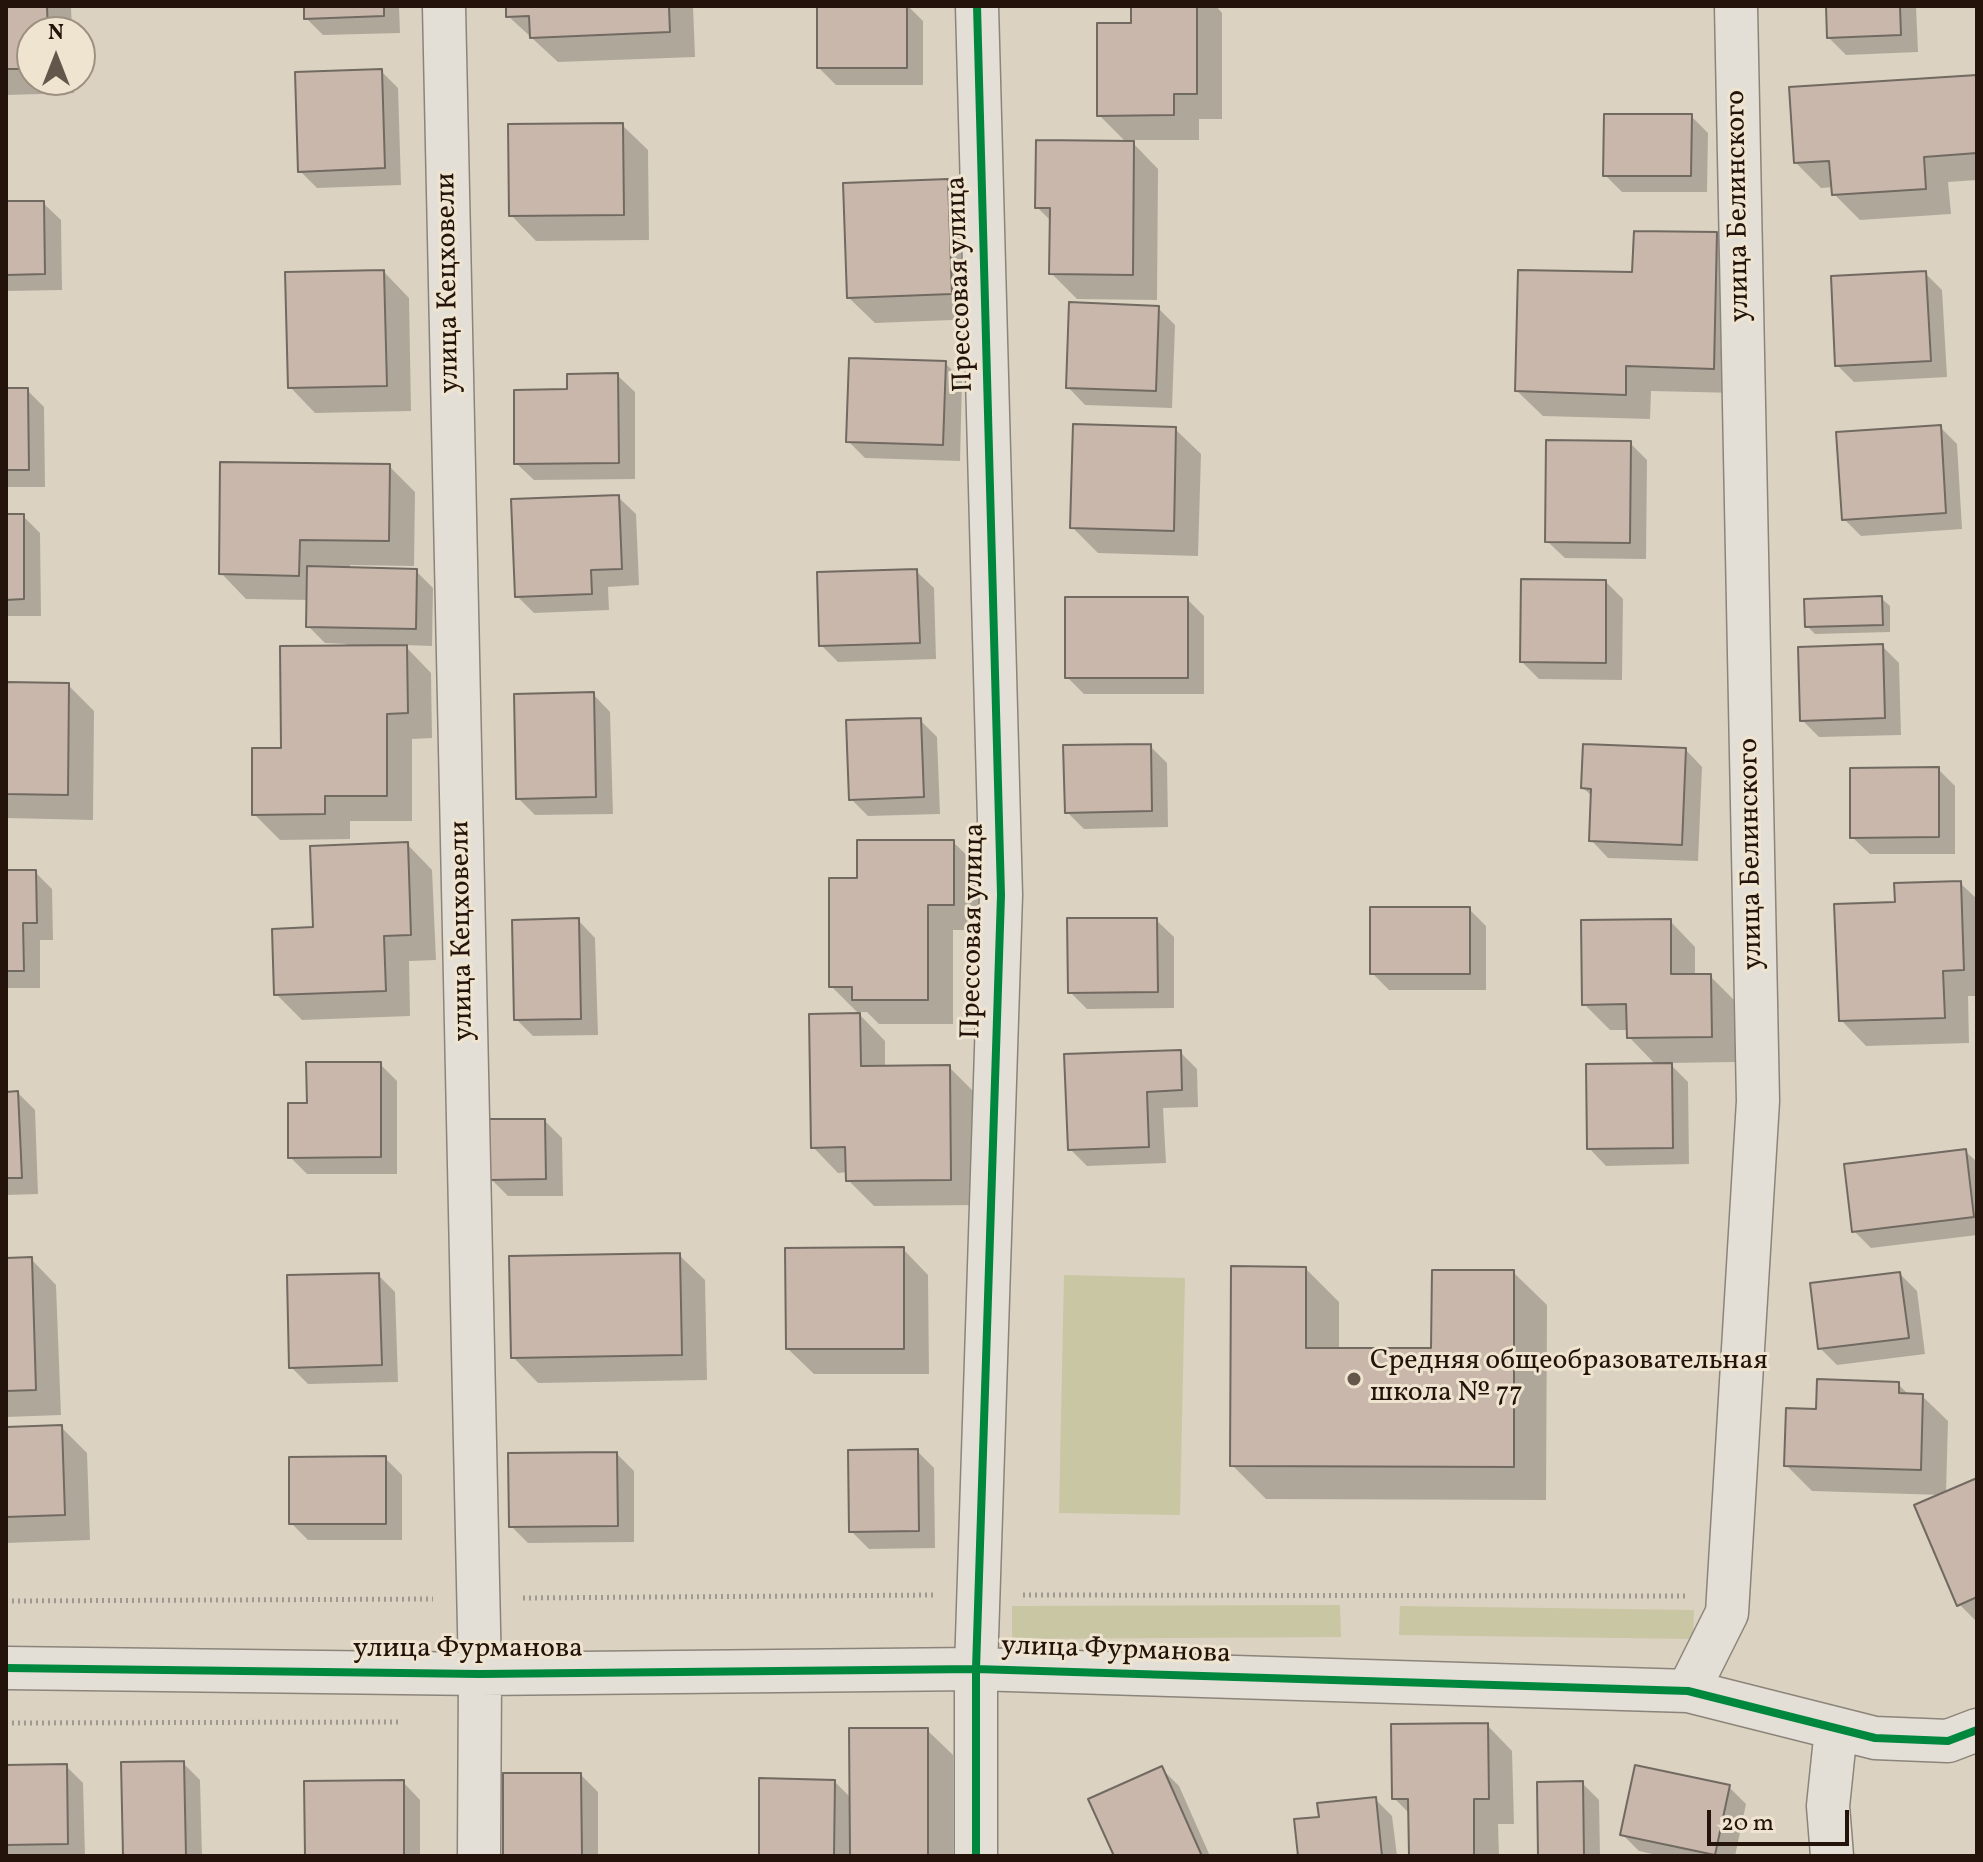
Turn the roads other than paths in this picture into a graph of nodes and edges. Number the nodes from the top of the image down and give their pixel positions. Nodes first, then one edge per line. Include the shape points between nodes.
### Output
1 (444, 6) edge
2 (977, 6) edge
3 (1736, 6) edge
4 (6, 1668) edge
5 (976, 1669) junction
6 (480, 1674) junction
7 (1688, 1691) junction
8 (1836, 1729) junction
9 (1977, 1730) edge
10 (479, 1856) edge
11 (976, 1856) edge
12 (1832, 1856) edge

1 - 6 street, улица Кецховели
2 - 5 street, Прессовая улица via 1001,895
3 - 7 street, улица Белинского via 1758,1101 1727,1613
4 - 6 street, улица Фурманова
5 - 6 street, улица Фурманова
5 - 7 street, улица Фурманова
5 - 11 street, Прессовая улица
6 - 10 street, улица Кецховели
7 - 8 street, улица Фурманова
8 - 9 street, улица Фурманова via 1906,1742 1948,1741
8 - 12 street via 1828,1806

